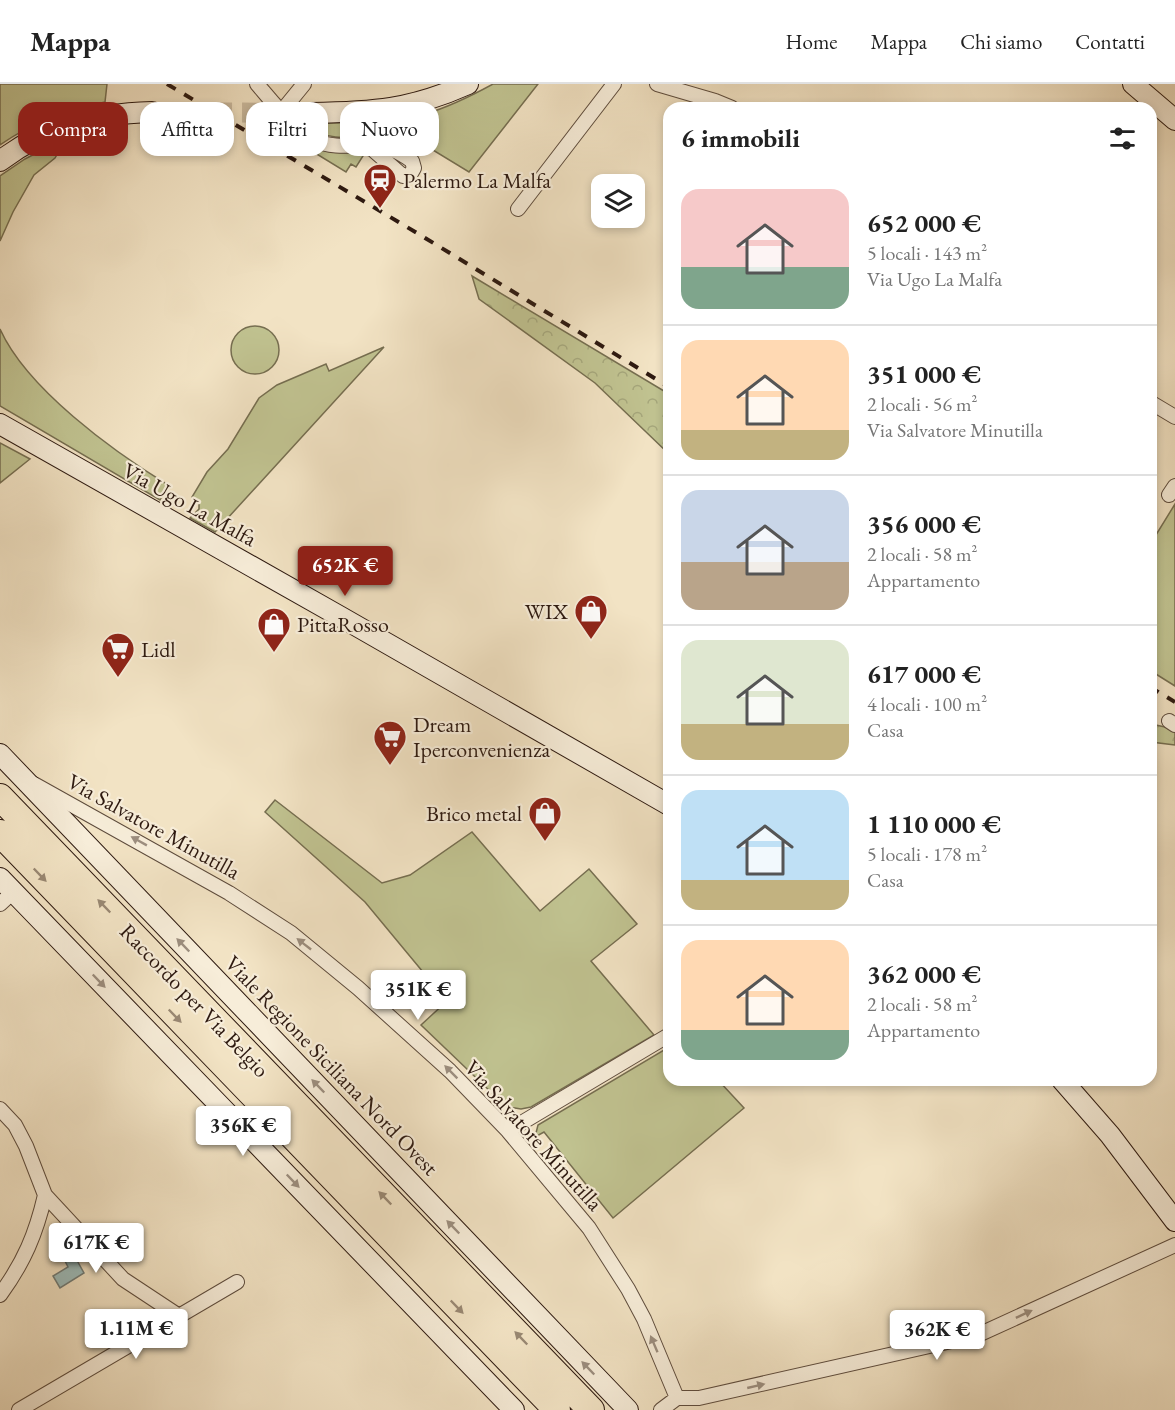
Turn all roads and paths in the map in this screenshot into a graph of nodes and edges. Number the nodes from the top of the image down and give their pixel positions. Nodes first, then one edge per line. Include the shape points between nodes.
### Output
1 (256, 84) edge
2 (304, 84) edge
3 (468, 84) edge
4 (614, 84) edge
5 (657, 84) edge
6 (1133, 84) edge
7 (273, 102) edge
8 (289, 102) edge
9 (717, 102) edge
10 (1154, 102) edge
11 (1157, 105) edge
12 (328, 112) tunnel mouth
13 (140, 113) tunnel mouth
14 (1175, 120) edge
15 (0, 161) edge
16 (518, 209) dead end
17 (1157, 406) edge
18 (1175, 417) edge
19 (0, 424) edge
20 (0, 754) edge
21 (24, 778) junction
22 (0, 797) edge
23 (663, 802) edge
24 (0, 832) edge
25 (4, 891) edge
26 (663, 1039) edge
27 (1067, 1086) edge
28 (0, 1108) edge
29 (508, 1131) junction
30 (45, 1195) junction
31 (1175, 1221) edge
32 (1175, 1245) edge
33 (237, 1282) dead end
34 (0, 1295) edge
35 (179, 1316) junction
36 (677, 1398) junction
37 (20, 1410) edge
38 (514, 1410) edge
39 (556, 1410) edge
40 (591, 1410) edge
41 (628, 1410) edge
42 (661, 1410) edge

1 - 7 street
2 - 8 street
3 - 12 street via 402,107
4 - 16 street
5 - 9 street
6 - 10 street
11 - 14 street
13 - 15 street via 109,114 64,124
17 - 18 street
19 - 23 street, Via Ugo La Malfa
20 - 21 street, Viale Regione Siciliana Nord Ovest
29 -> 21 street, Via Salvatore Minutilla via 411,1035 291,933 230,893
41 -> 21 street, Viale Regione Siciliana Nord Ovest
40 -> 22 highway, Raccordo per Via Belgio
24 -> 39 highway, Raccordo per Via Belgio
25 -> 38 street
26 - 29 street
27 - 31 street
28 - 30 street via 26,1146
36 -> 29 street, Via Salvatore Minutilla via 644,1319 617,1269 589,1228
30 - 34 street via 30,1246
30 - 35 street via 123,1279
36 -> 32 street via 699,1398 978,1335
33 - 35 street
35 - 37 street
36 - 42 street

